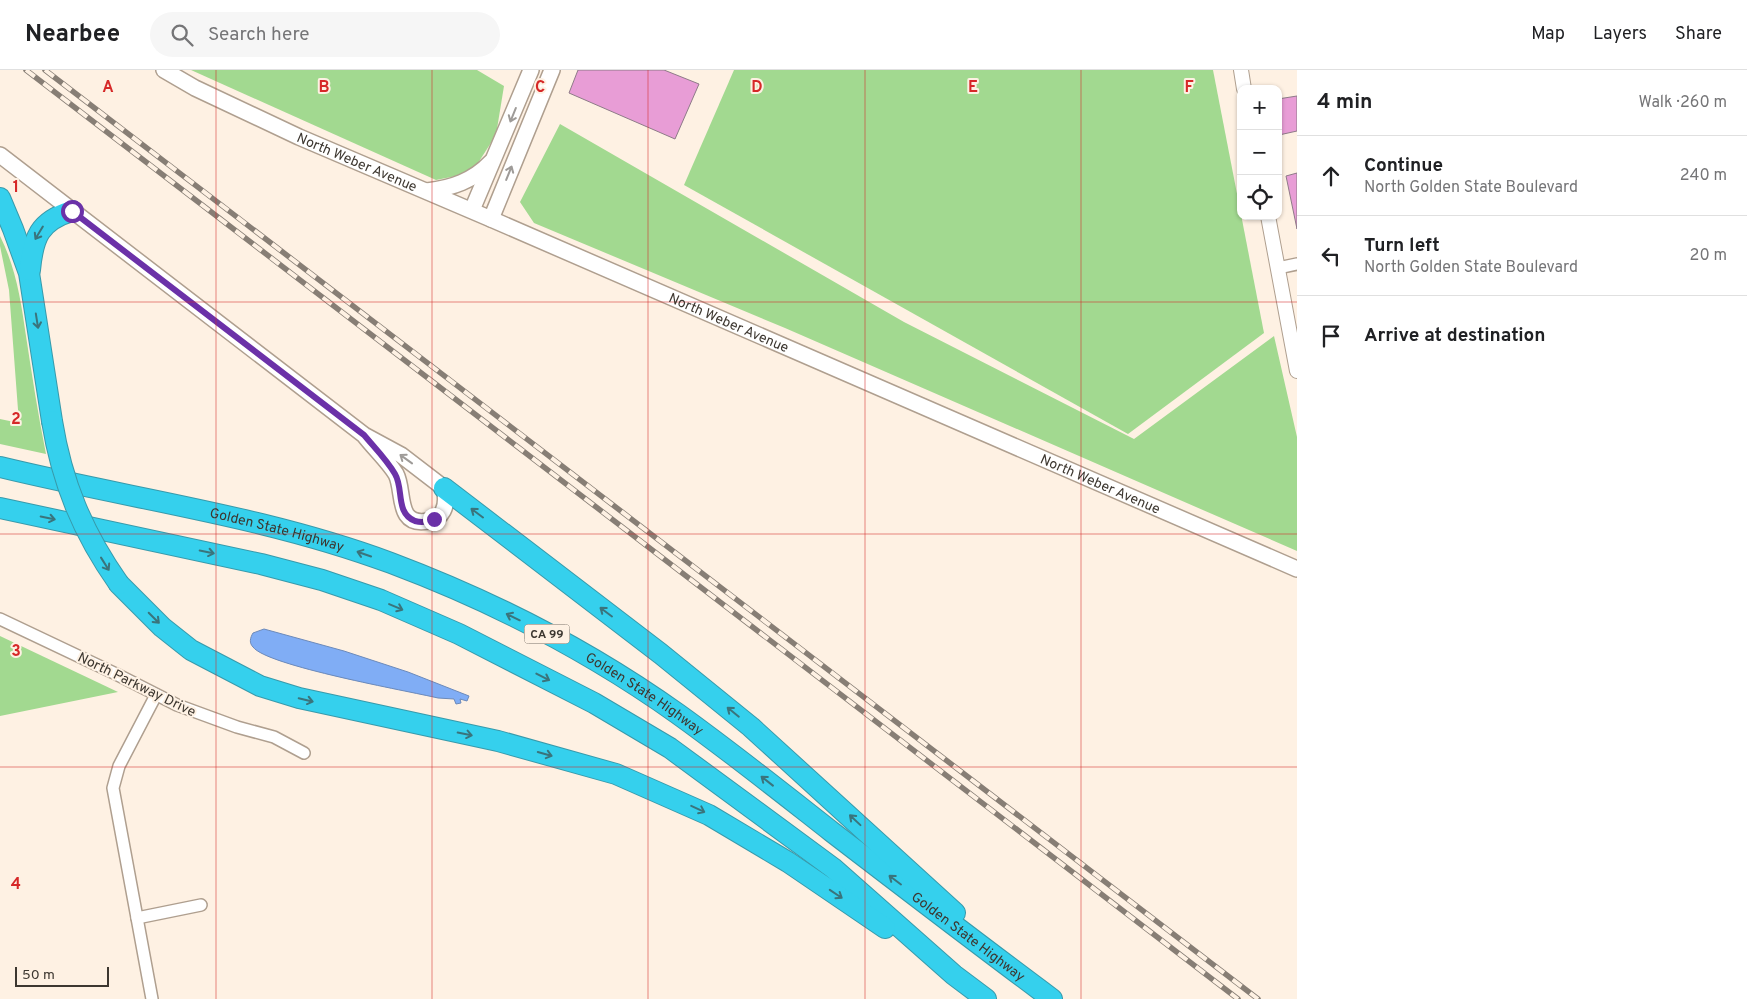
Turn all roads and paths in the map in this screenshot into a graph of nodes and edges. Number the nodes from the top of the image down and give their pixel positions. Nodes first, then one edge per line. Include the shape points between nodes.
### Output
1 (164, 70) edge
2 (531, 70) edge
3 (552, 70) edge
4 (1241, 70) edge
5 (1243, 85) edge
6 (0, 156) edge
7 (495, 158) junction
8 (424, 191) junction
9 (0, 198) edge
10 (472, 210) junction
11 (72, 211) junction
12 (491, 219) junction
13 (1269, 220) edge
14 (1297, 264) edge
15 (1278, 268) junction
16 (30, 273) junction
17 (1297, 371) edge
18 (364, 435) junction
19 (0, 467) edge
20 (444, 488) junction
21 (0, 508) edge
22 (1297, 570) edge
23 (0, 619) edge
24 (156, 695) junction
25 (304, 753) dead end
26 (201, 905) dead end
27 (137, 918) junction
28 (1004, 963) junction
29 (954, 975) junction
30 (152, 999) edge
31 (986, 999) edge
32 (1052, 999) edge

1 - 8 main road, North Weber Avenue via 290,133
2 -> 7 main road
12 -> 3 main road
4 - 5 street
6 - 11 main road
7 - 8 main road via 462,183
7 - 10 main road
8 - 10 main road, North Weber Avenue
9 - 16 highway
10 - 12 main road, North Weber Avenue
11 -> 16 highway via 58,215 41,229 34,242
11 - 18 main road
12 - 22 main road, North Weber Avenue
13 - 15 street
14 - 15 street
15 - 17 street
16 -> 29 highway, bridge via 52,421 74,505 87,533 119,584 162,627 191,650 260,686 299,698 498,741 616,774 709,815 788,862
20 -> 18 main road via 401,455
18 - 20 main road via 396,475 403,509 409,518 425,522 439,516 446,502
28 -> 19 highway, Golden State Highway / CA 99 via 676,713 608,668 541,630 391,563 314,537 227,515
28 -> 20 highway via 943,900 752,727
21 -> 29 highway via 296,573 381,600 459,634 594,703 670,748 833,868
23 - 24 street, North Parkway Drive
24 - 25 street, North Parkway Drive via 208,718 274,737
24 - 27 street via 118,766 113,788
26 - 27 street
27 - 30 street
28 - 32 highway, Golden State Highway / CA 99
29 - 31 highway

